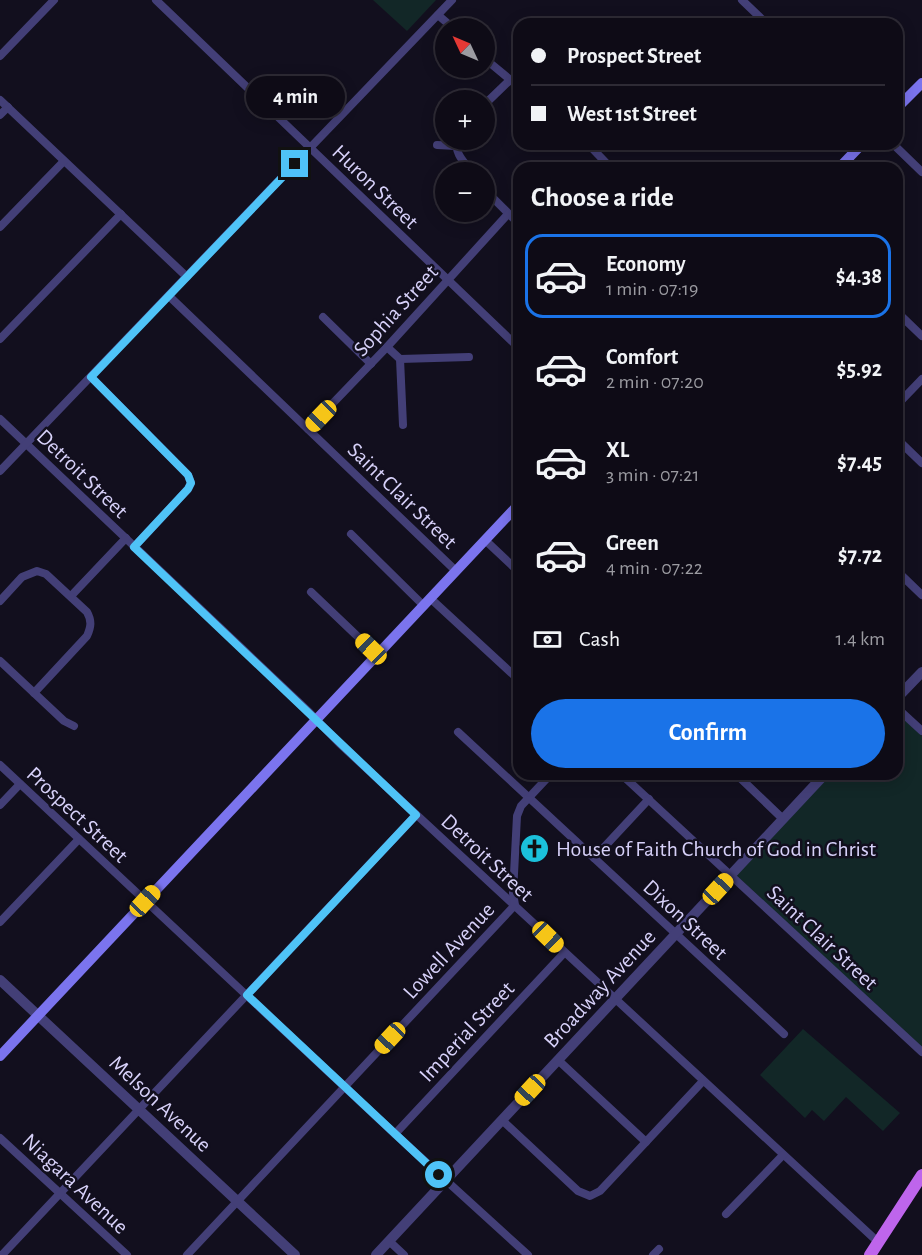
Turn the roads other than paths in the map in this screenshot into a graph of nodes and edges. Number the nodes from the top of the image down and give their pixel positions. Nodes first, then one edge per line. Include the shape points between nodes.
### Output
1 (54, 0) edge
2 (156, 0) edge
3 (452, 0) edge
4 (742, 0) edge
5 (438, 15) junction
6 (441, 18) edge
7 (761, 18) edge
8 (0, 56) edge
9 (495, 67) edge
10 (510, 80) junction
11 (513, 82) edge
12 (922, 83) edge
13 (495, 94) edge
14 (0, 100) edge
15 (903, 102) edge
16 (8, 107) junction
17 (0, 116) edge
18 (311, 148) junction
19 (594, 150) edge
20 (856, 150) edge
21 (899, 150) edge
22 (64, 161) junction
23 (605, 162) edge
24 (845, 162) edge
25 (922, 172) edge
26 (495, 200) edge
27 (121, 214) junction
28 (508, 214) junction
29 (513, 219) edge
30 (0, 227) edge
31 (187, 277) junction
32 (448, 280) junction
33 (169, 296) junction
34 (323, 317) dead end
35 (903, 318) edge
36 (922, 336) edge
37 (0, 339) edge
38 (513, 342) edge
39 (387, 347) junction
40 (469, 357) dead end
41 (400, 359) junction
42 (371, 364) junction
43 (91, 377) junction
44 (922, 379) edge
45 (903, 399) edge
46 (0, 418) edge
47 (403, 425) dead end
48 (308, 429) junction
49 (26, 444) junction
50 (903, 445) edge
51 (922, 463) edge
52 (0, 471) edge
53 (513, 510) edge
54 (351, 534) dead end
55 (126, 538) junction
56 (484, 540) junction
57 (134, 547) junction
58 (513, 567) edge
59 (456, 571) junction
60 (903, 577) edge
61 (311, 592) dead end
62 (922, 595) edge
63 (71, 596) junction
64 (0, 601) edge
65 (427, 602) junction
66 (377, 655) junction
67 (0, 661) edge
68 (922, 672) edge
69 (513, 675) edge
70 (903, 692) edge
71 (34, 693) junction
72 (903, 714) edge
73 (316, 720) junction
74 (74, 726) dead end
75 (922, 731) edge
76 (458, 732) dead end
77 (0, 765) edge
78 (545, 780) edge
79 (627, 780) edge
80 (742, 780) edge
81 (819, 780) edge
82 (20, 784) junction
83 (528, 798) junction
84 (649, 800) junction
85 (0, 805) edge
86 (416, 815) junction
87 (783, 819) junction
88 (79, 839) junction
89 (594, 858) junction
90 (731, 876) junction
91 (145, 901) junction
92 (515, 905) junction
93 (0, 922) edge
94 (676, 935) junction
95 (564, 953) junction
96 (0, 980) edge
97 (247, 995) junction
98 (614, 999) junction
99 (38, 1015) junction
100 (784, 1034) dead end
101 (922, 1052) edge
102 (0, 1056) edge
103 (558, 1060) junction
104 (703, 1081) junction
105 (345, 1086) junction
106 (139, 1109) junction
107 (502, 1120) junction
108 (394, 1134) junction
109 (0, 1138) edge
110 (646, 1142) junction
111 (783, 1155) junction
112 (922, 1176) edge
113 (446, 1180) junction
114 (60, 1193) junction
115 (237, 1201) junction
116 (726, 1214) dead end
117 (389, 1241) junction
118 (878, 1242) junction
119 (2, 1255) edge
120 (127, 1255) edge
121 (187, 1255) edge
122 (295, 1255) edge
123 (376, 1255) edge
124 (404, 1255) edge
125 (528, 1255) edge
126 (870, 1255) edge

1 - 8 street
2 - 18 street, Huron Street
3 - 5 street
4 - 7 street
5 - 6 street
5 - 18 street
9 - 10 street
10 - 11 street
10 - 13 street
12 - 15 main road
14 - 16 street
16 - 17 street
16 - 22 street
18 - 31 street
18 - 32 street, Huron Street
19 - 23 street
20 - 24 main road
21 - 25 street
22 - 27 street
22 - 30 street
26 - 28 street
27 - 31 street
27 - 37 street
28 - 29 street
28 - 32 street, Sophia Street
31 - 33 street
32 - 38 street, Huron Street
32 - 39 street, Sophia Street
33 - 43 street
33 - 48 street, Saint Clair Street
34 - 42 street
35 - 36 street
39 - 41 street
39 - 42 street, Sophia Street
40 - 41 street
41 - 47 street
42 - 48 street, Sophia Street
43 - 49 street
43 - 57 street via 188,475 191,483
44 - 45 street
46 - 49 street, Detroit Street
48 - 59 street, Saint Clair Street
49 - 52 street
49 - 55 street, Detroit Street
50 - 51 street
53 - 56 main road
54 - 65 street
55 - 57 street, Detroit Street
55 - 63 street
56 - 58 street
56 - 59 main road
57 - 73 street, Detroit Street
59 - 65 main road
60 - 62 street
61 - 66 street
63 - 64 street via 46,574 32,571
63 - 71 street via 87,612 91,623 87,636
65 - 66 main road
65 - 69 street
66 - 73 main road
67 - 71 street
68 - 70 street
71 - 74 street
72 - 75 street
73 - 86 street, Detroit Street
73 - 91 main road
76 - 83 street, Dixon Street
77 - 82 street, Prospect Street
78 - 83 street, Lowell Avenue
79 - 84 street, Saint Clair Street
80 - 87 street
81 - 87 street, Broadway Avenue
82 - 85 street
82 - 88 street, Prospect Street
83 - 89 street, Dixon Street
83 - 92 street, Lowell Avenue via 515,824
84 - 89 street
84 - 90 street, Saint Clair Street
86 - 92 street, Detroit Street
86 - 97 street
87 - 90 street, Broadway Avenue
88 - 91 street, Prospect Street
88 - 93 street
89 - 94 street, Dixon Street
90 - 94 street, Broadway Avenue
90 - 101 street, Saint Clair Street
91 - 97 street, Prospect Street
91 - 99 main road
92 - 95 street, Detroit Street
92 - 105 street, Lowell Avenue
94 - 98 street, Broadway Avenue
94 - 100 street, Dixon Street
95 - 98 street, Detroit Street
95 - 108 street, Imperial Street
96 - 99 street, Melson Avenue
97 - 105 street, Prospect Street
97 - 106 street
98 - 103 street, Broadway Avenue
98 - 104 street, Detroit Street
99 - 102 main road
99 - 106 street, Melson Avenue
103 - 107 street, Broadway Avenue
103 - 110 street
104 - 110 street
104 - 111 street, Detroit Street
105 - 108 street, Prospect Street
105 - 115 street, Lowell Avenue
106 - 114 street
106 - 115 street, Melson Avenue
107 - 110 street via 578,1191 590,1196 600,1191
107 - 113 street, Broadway Avenue
108 - 113 street, Prospect Street
109 - 114 street, Niagara Avenue
111 - 116 street
111 - 118 street, Detroit Street
112 - 118 main road
113 - 117 street, Broadway Avenue
113 - 125 street, Prospect Street
114 - 119 street
114 - 120 street, Niagara Avenue
115 - 121 street, Lowell Avenue
115 - 122 street, Melson Avenue
117 - 123 street, Broadway Avenue
117 - 124 street
118 - 126 main road

